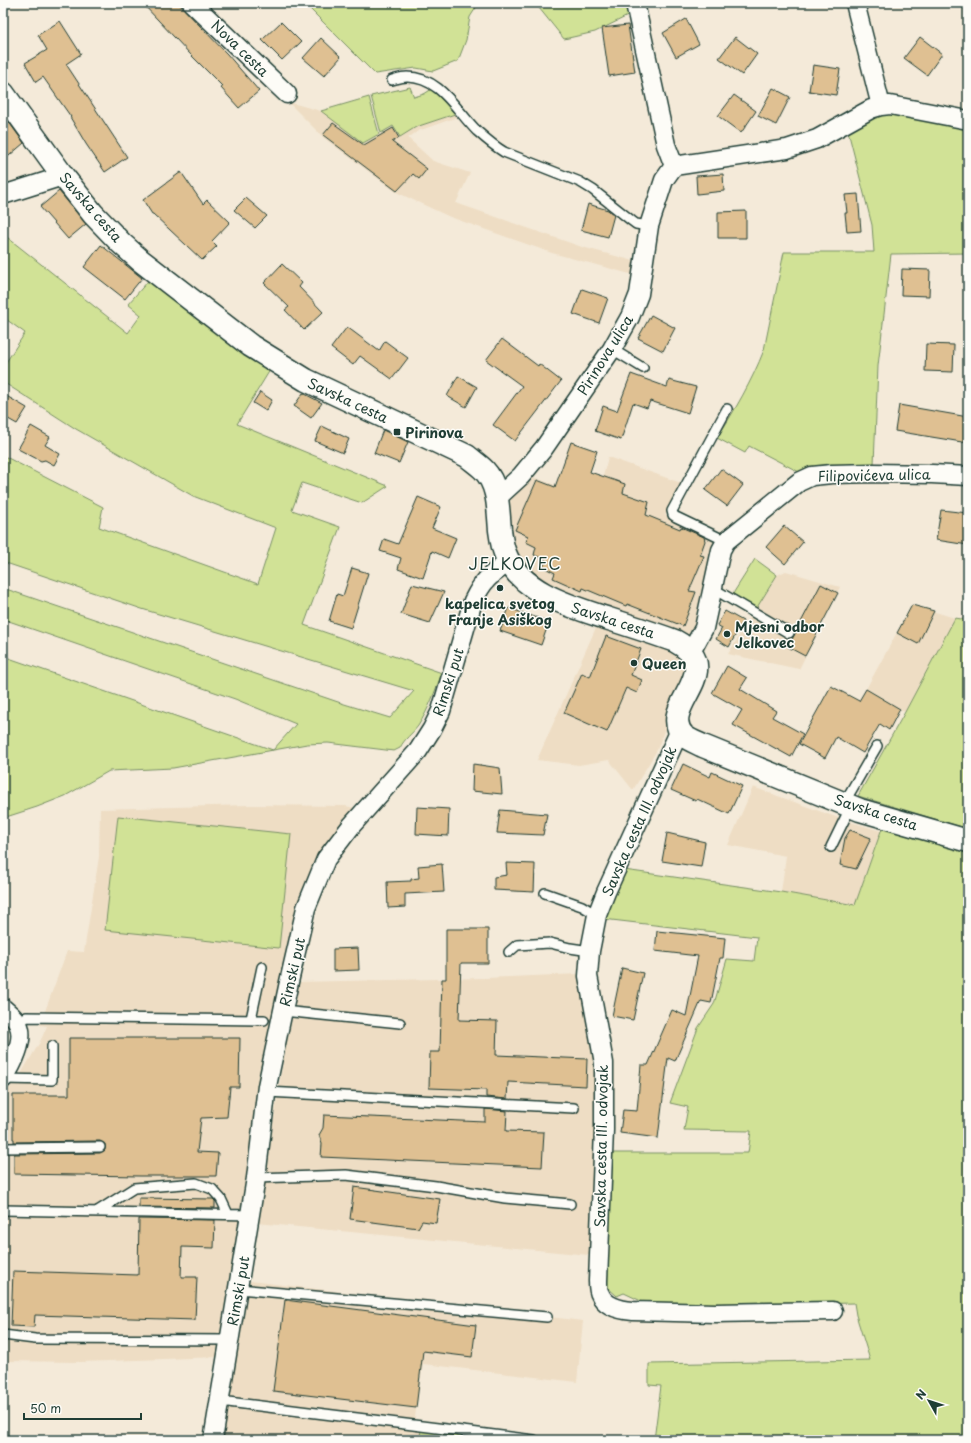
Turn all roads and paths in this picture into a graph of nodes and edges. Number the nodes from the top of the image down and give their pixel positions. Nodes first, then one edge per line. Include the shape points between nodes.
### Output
1 (192, 3) edge
2 (855, 3) edge
3 (636, 8) dead end
4 (392, 80) dead end
5 (3, 94) edge
6 (287, 94) dead end
7 (881, 106) junction
8 (968, 120) edge
9 (674, 166) junction
10 (63, 176) junction
11 (3, 194) edge
12 (649, 226) junction
13 (612, 349) junction
14 (642, 368) dead end
15 (727, 409) dead end
16 (968, 476) edge
17 (498, 498) junction
18 (726, 541) junction
19 (509, 562) junction
20 (712, 588) junction
21 (789, 633) dead end
22 (691, 652) junction
23 (680, 730) junction
24 (877, 746) dead end
25 (848, 805) junction
26 (968, 840) edge
27 (831, 847) dead end
28 (545, 893) dead end
29 (597, 915) junction
30 (590, 951) junction
31 (509, 952) dead end
32 (262, 967) dead end
33 (3, 1008) edge
34 (282, 1011) junction
35 (250, 1020) junction
36 (264, 1020) dead end
37 (400, 1022) dead end
38 (19, 1025) junction
39 (52, 1046) dead end
40 (3, 1079) edge
41 (267, 1092) junction
42 (574, 1108) dead end
43 (100, 1147) dead end
44 (3, 1148) edge
45 (256, 1178) junction
46 (570, 1204) dead end
47 (3, 1210) edge
48 (96, 1212) junction
49 (228, 1214) junction
50 (250, 1215) junction
51 (239, 1289) junction
52 (833, 1311) dead end
53 (547, 1317) dead end
54 (3, 1335) edge
55 (230, 1340) junction
56 (220, 1401) junction
57 (213, 1440) edge
58 (534, 1440) edge

1 - 6 street, Nova cesta
2 - 7 street
3 - 9 street via 666,145
4 - 12 lane via 418,78 432,84 442,91 477,131 493,145 504,152 580,182 636,224
5 - 10 street, Savska cesta
7 - 8 street
7 - 9 street via 817,139 787,149
9 - 12 street, Pirinova ulica via 661,187
10 - 11 street
10 - 17 street, Savska cesta via 93,214 121,243 251,346 313,384 467,456 484,470 494,485
12 - 13 street, Pirinova ulica via 639,294
13 - 14 lane
13 - 17 street, Pirinova ulica via 544,448 522,476
15 - 18 lane via 672,511 676,517
16 - 18 street, Filipovićeva ulica via 874,473 812,476 799,482
17 - 19 street, Savska cesta via 501,538
18 - 20 street, Filipovićeva ulica via 721,550
19 - 22 street, Savska cesta via 530,585 563,603 675,641
19 - 34 street, Rimski put via 487,578 473,601 441,711 432,729 418,751 352,825 326,859 306,908
20 - 21 lane
20 - 22 street, Filipovićeva ulica via 704,628
22 - 23 street via 697,666 696,674 677,715
23 - 25 street, Savska cesta via 685,737 703,746
23 - 29 street, Savska cesta III. odvojak
24 - 25 lane
25 - 26 street, Savska cesta
25 - 27 lane
28 - 29 lane via 582,906
29 - 30 street, Savska cesta III. odvojak
30 - 31 lane via 550,943 517,945
30 - 52 street, Savska cesta III. odvojak via 588,976 604,1063 598,1281 600,1294 613,1307 633,1311
32 - 35 lane
33 - 38 street
34 - 37 lane
34 - 41 street, Rimski put
35 - 36 lane
35 - 38 lane via 26,1017
38 - 40 street via 18,1047 11,1067
39 - 40 lane via 52,1080
41 - 42 lane
41 - 45 street, Rimski put
43 - 44 lane
45 - 46 lane via 346,1175 505,1198
45 - 50 street, Rimski put
47 - 48 lane
48 - 49 lane
48 - 49 lane via 134,1188 196,1183 212,1189 221,1199
49 - 50 lane
50 - 51 street, Rimski put
51 - 53 lane
51 - 55 street, Rimski put
54 - 55 lane via 35,1338
55 - 56 street, Rimski put
56 - 57 street, Rimski put
56 - 58 lane

